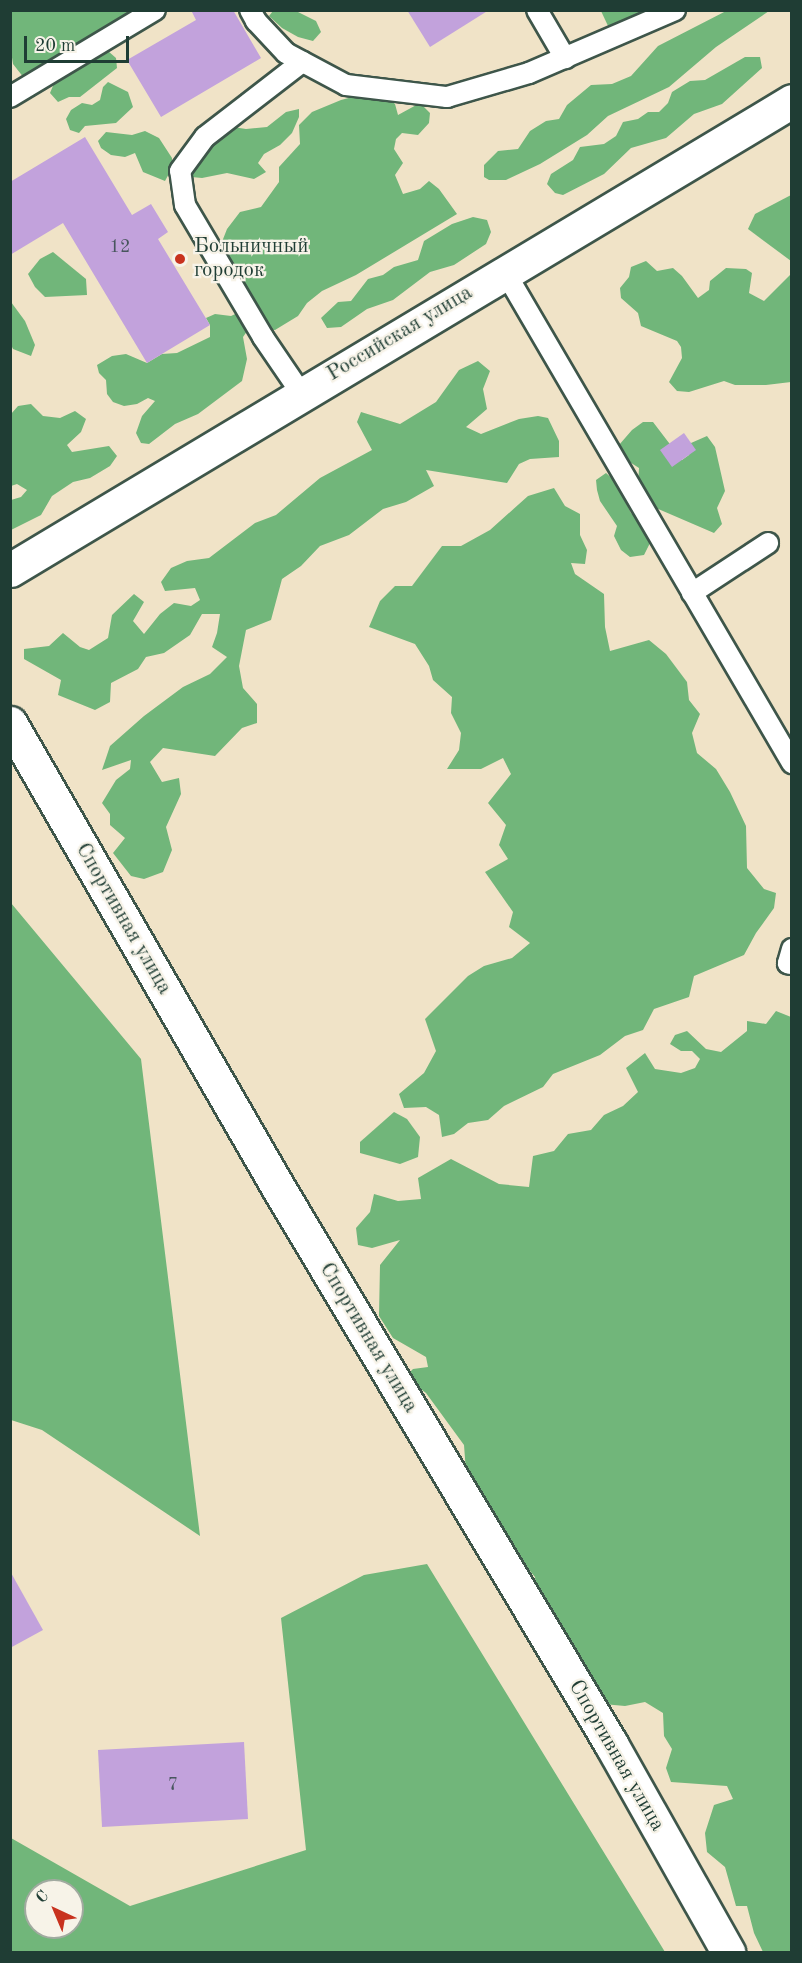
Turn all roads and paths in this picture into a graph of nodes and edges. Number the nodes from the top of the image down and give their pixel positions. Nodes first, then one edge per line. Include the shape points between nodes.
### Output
1 (155, 10) edge
2 (250, 10) edge
3 (537, 10) edge
4 (672, 11) edge
5 (565, 58) junction
6 (302, 62) junction
7 (10, 97) edge
8 (792, 101) edge
9 (505, 272) junction
10 (301, 393) junction
11 (768, 543) dead end
12 (10, 570) edge
13 (692, 593) junction
14 (10, 723) edge
15 (792, 763) edge
16 (792, 949) edge
17 (792, 964) edge
18 (728, 1953) edge

1 - 7 lane
2 - 6 lane via 286,53
3 - 5 lane
4 - 5 lane
5 - 6 lane via 447,97 346,86
6 - 10 lane via 205,137 180,171 185,205
8 - 9 street, Российская улица
9 - 10 street, Российская улица
9 - 13 lane
10 - 12 street, Российская улица
11 - 13 lane
13 - 15 lane
14 - 18 street, Спортивная улица via 279,1189 611,1744
16 - 17 lane via 788,963

